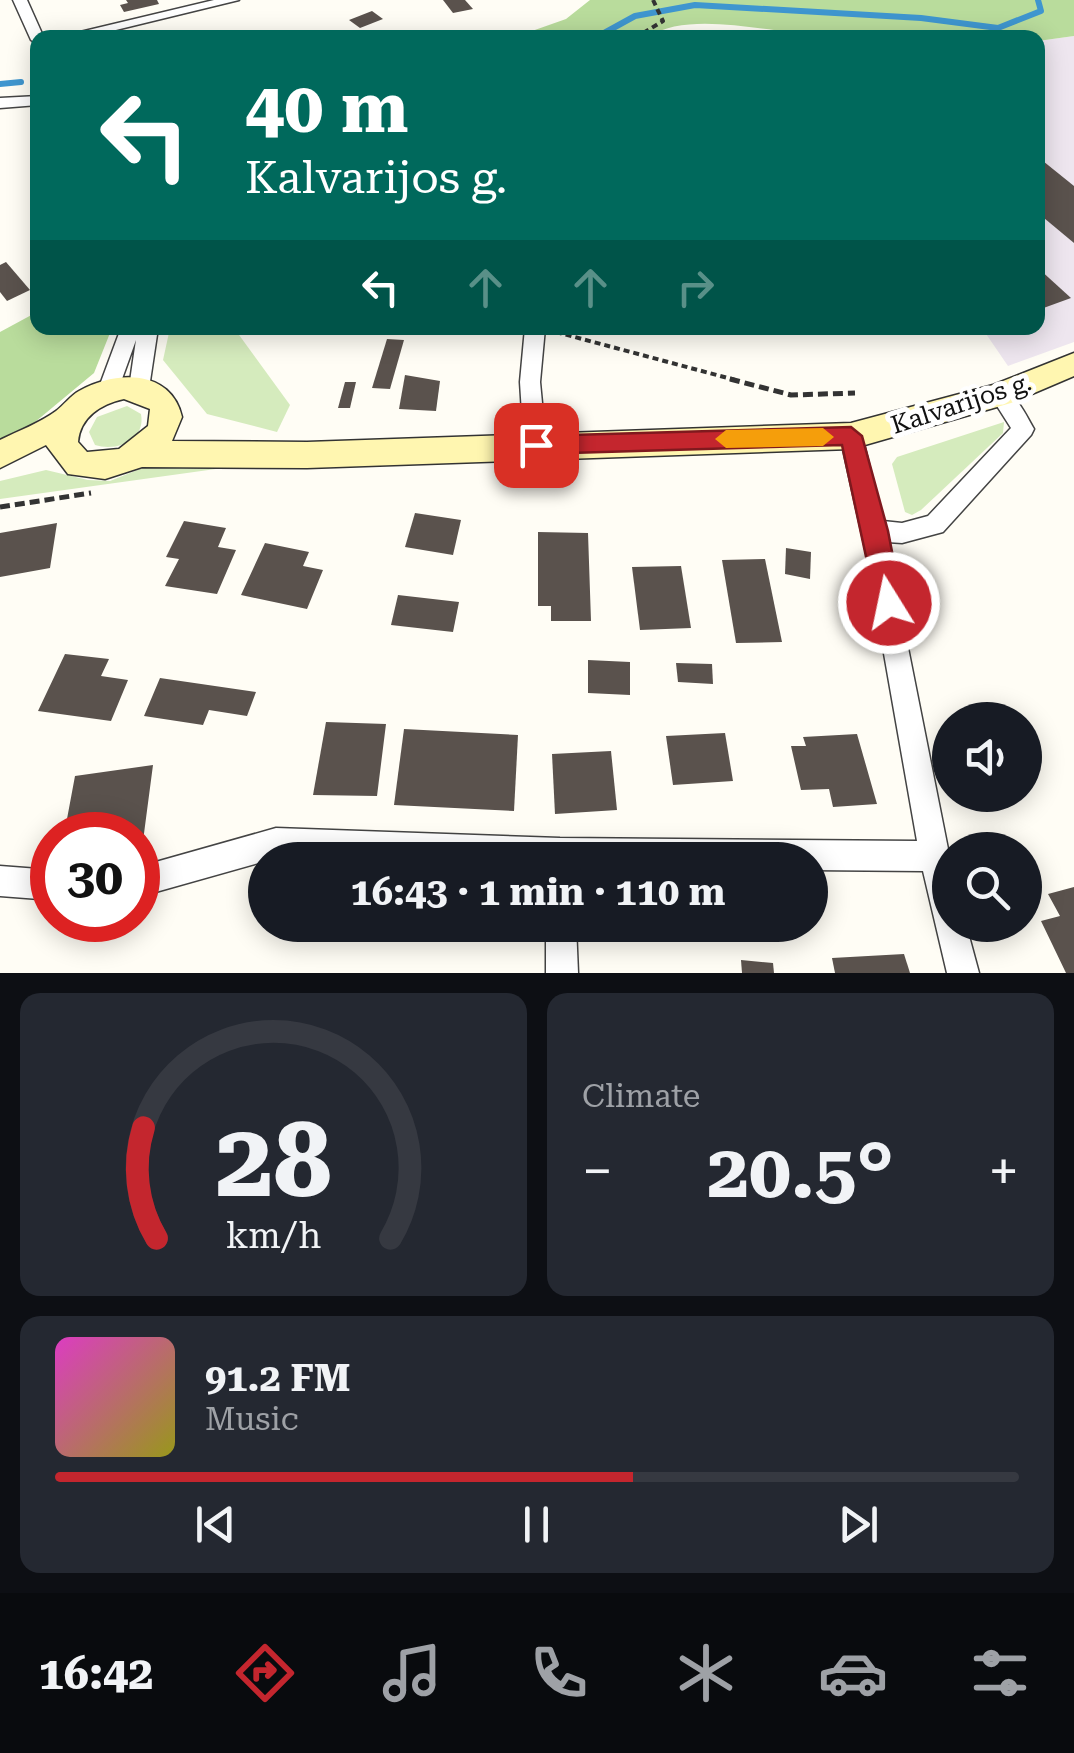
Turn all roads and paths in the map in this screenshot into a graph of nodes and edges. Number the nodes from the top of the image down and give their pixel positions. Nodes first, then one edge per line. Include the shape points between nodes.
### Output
1 (20, 0) edge
2 (232, 0) edge
3 (653, 0) edge
4 (34, 30) edge
5 (98, 30) edge
6 (649, 30) edge
7 (30, 100) edge
8 (0, 102) edge
9 (128, 335) edge
10 (147, 335) edge
11 (535, 335) edge
12 (563, 335) edge
13 (1074, 364) edge
14 (139, 388) junction
15 (108, 390) junction
16 (855, 393) dead end
17 (1000, 394) junction
18 (68, 420) junction
19 (167, 420) junction
20 (851, 436) junction
21 (536, 445) junction
22 (142, 454) junction
23 (0, 455) edge
24 (307, 455) junction
25 (69, 457) junction
26 (0, 472) edge
27 (876, 531) junction
28 (932, 850) edge
29 (248, 851) edge
30 (828, 856) edge
31 (932, 856) edge
32 (160, 876) edge
33 (0, 881) edge
34 (30, 883) edge
35 (561, 942) edge
36 (955, 942) edge
37 (562, 973) edge
38 (963, 973) edge

1 - 4 street
2 - 5 street
3 - 6 path via 664,21
7 - 8 street
9 - 15 street
10 - 14 street
11 - 21 street via 530,382
12 - 16 path via 790,395
13 - 17 main road, Kalvarijos g.
14 - 15 main road
14 - 19 main road via 161,398
15 - 18 main road
17 - 20 main road, Kalvarijos g.
17 - 27 street via 1022,429 935,524 902,533
18 - 23 main road
18 - 25 main road via 62,446
19 - 22 main road
19 - 24 main road, Kalvarijos g.
20 - 21 main road, Kalvarijos g.
20 - 27 street
21 - 24 main road, Kalvarijos g.
22 - 24 main road, Kalvarijos g.
22 - 25 main road via 94,468
25 - 26 main road
27 - 28 street
29 - 32 street
30 - 31 street
33 - 34 street
35 - 37 street
36 - 38 street

